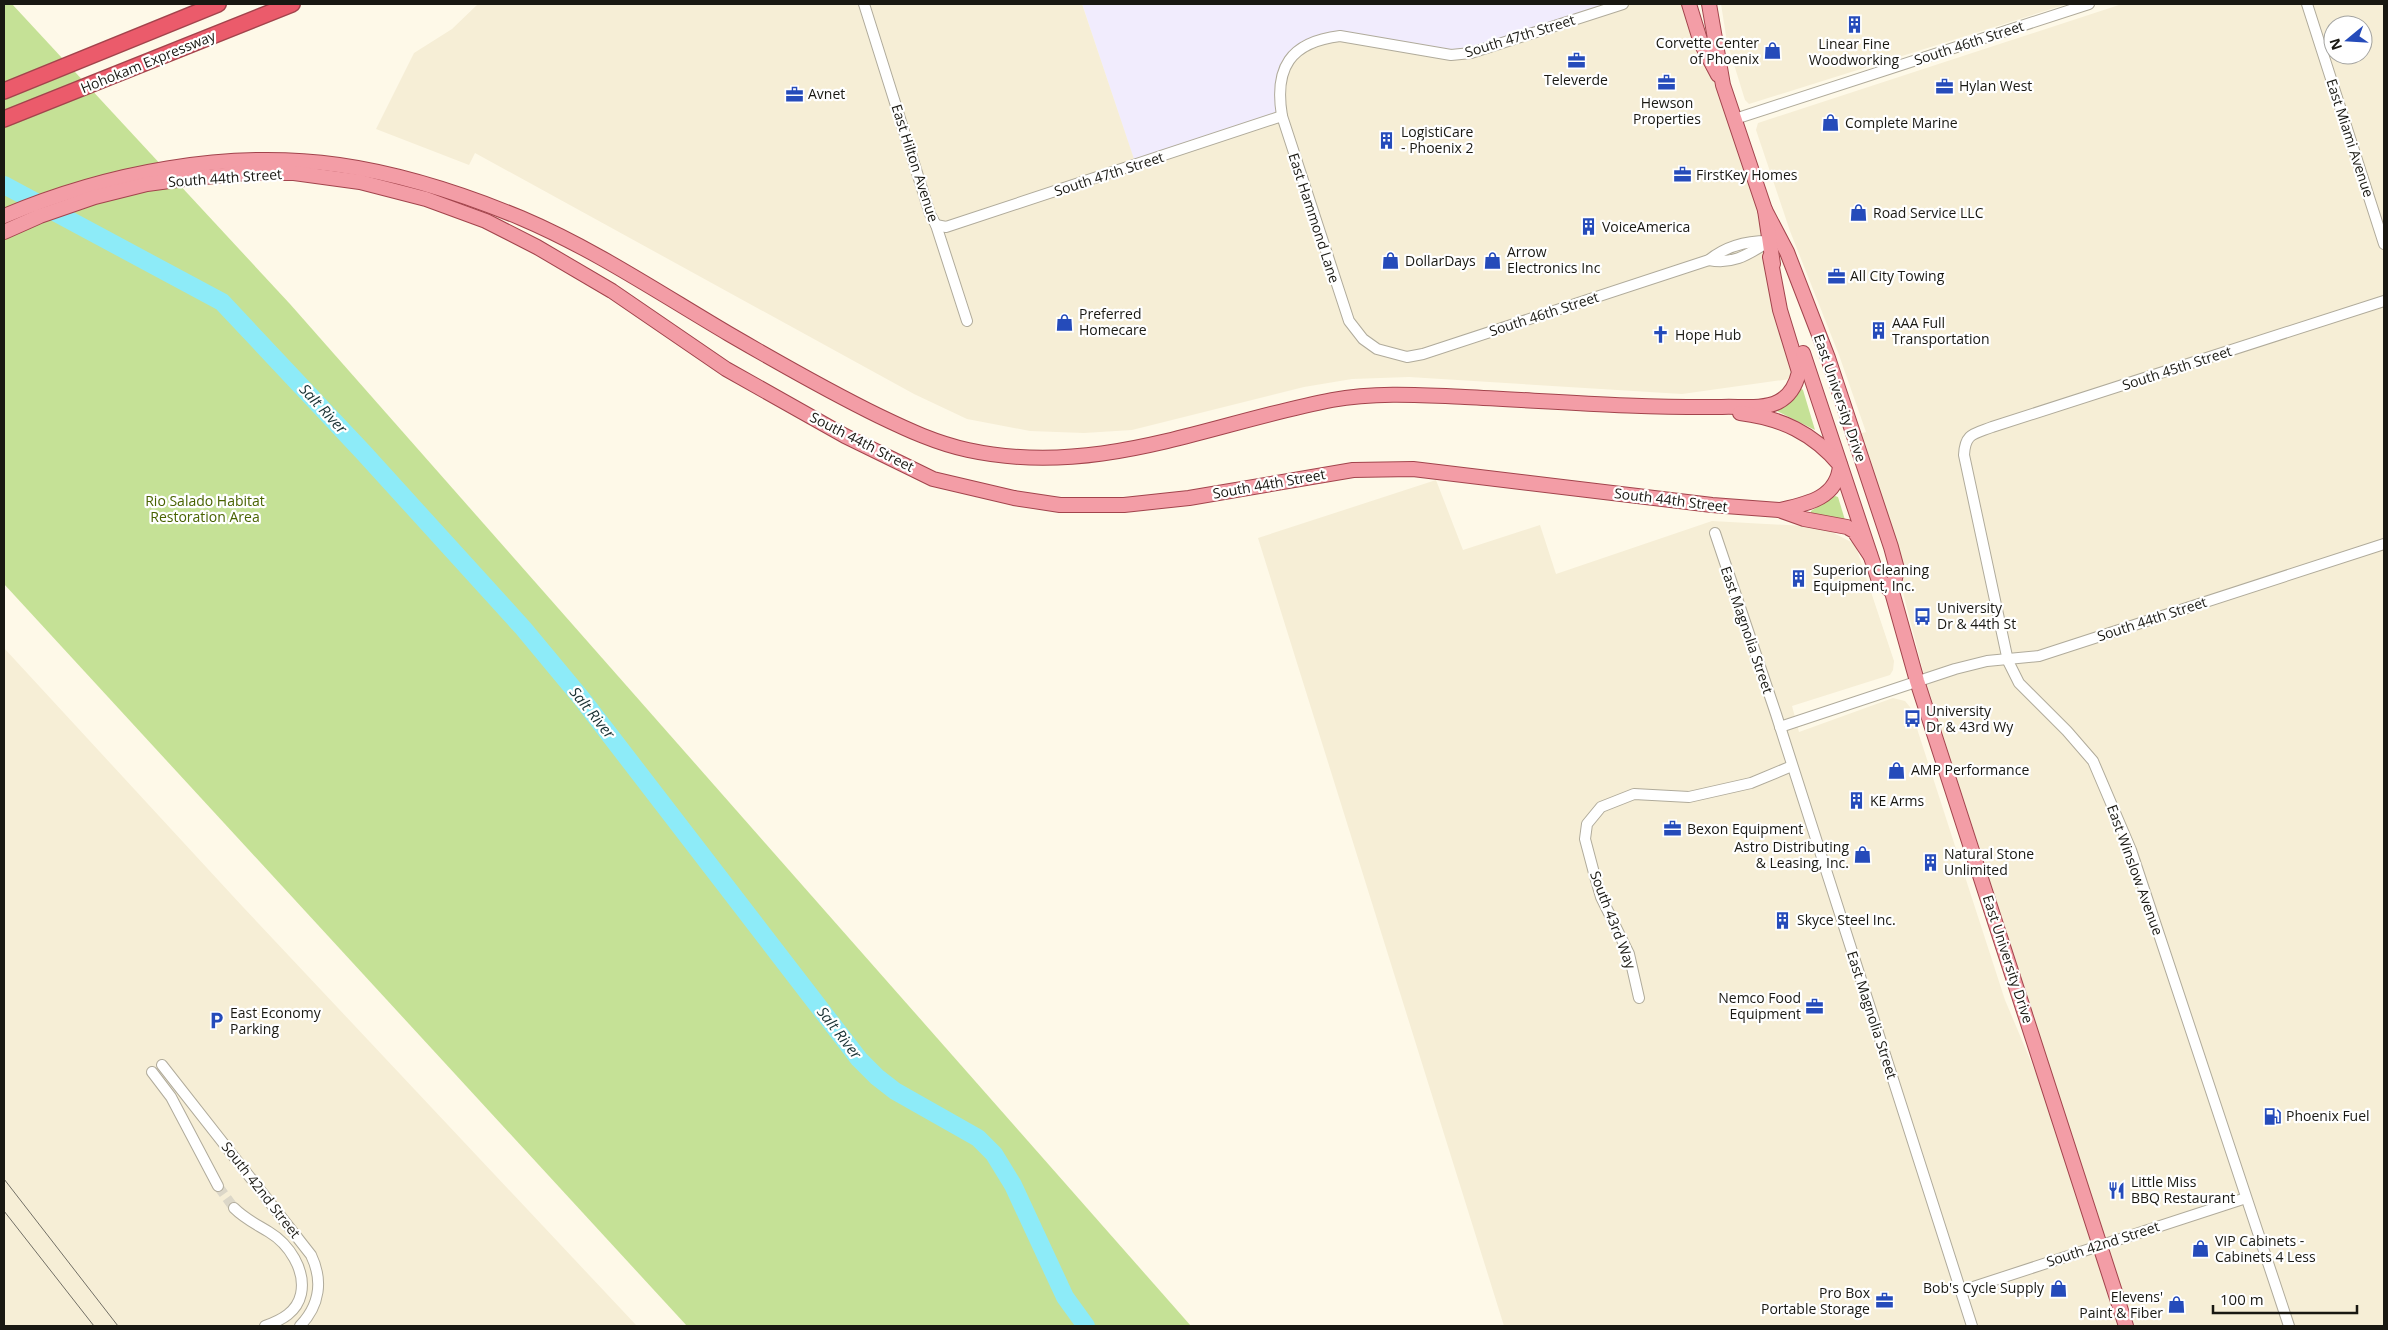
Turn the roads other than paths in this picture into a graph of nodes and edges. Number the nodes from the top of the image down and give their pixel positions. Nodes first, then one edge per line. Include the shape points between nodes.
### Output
1 (218, 4) edge
2 (292, 4) edge
3 (864, 4) edge
4 (1623, 4) edge
5 (1688, 4) edge
6 (1709, 4) edge
7 (2089, 4) edge
8 (2307, 4) edge
9 (1282, 74) joint
10 (1724, 85) junction
11 (4, 91) edge
12 (38, 106) junction
13 (1282, 116) junction
14 (4, 118) edge
15 (1735, 119) junction
16 (4, 124) edge
17 (245, 167) junction
18 (4, 216) edge
19 (936, 225) junction
20 (4, 232) edge
21 (1774, 239) junction
22 (2384, 244) edge
23 (1770, 257) junction
24 (2384, 301) edge
25 (967, 321) dead end
26 (1377, 349) joint
27 (1694, 407) junction
28 (1970, 435) joint
29 (1861, 458) junction
30 (1840, 466) junction
31 (1779, 510) junction
32 (1714, 534) dead end
33 (2384, 544) edge
34 (1870, 556) junction
35 (1892, 592) junction
36 (2008, 660) junction
37 (1917, 681) junction
38 (1780, 727) junction
39 (1792, 766) junction
40 (1639, 998) dead end
41 (162, 1065) dead end
42 (152, 1072) dead end
43 (218, 1186) tunnel mouth
44 (2246, 1198) junction
45 (234, 1208) tunnel mouth
46 (2100, 1245) junction
47 (1961, 1291) junction
48 (265, 1326) edge
49 (300, 1326) edge
50 (1972, 1326) edge
51 (2126, 1326) edge
52 (2289, 1326) edge

1 - 11 highway, Hohokam Expressway
2 - 12 highway, Hohokam Expressway
3 - 19 street, East Hilton Avenue
4 - 9 street, South 47th Street via 1471,53 1450,55 1356,37 1323,38 1303,47 1291,58
5 - 10 main road, East University Drive via 1701,43
6 - 10 main road, East University Drive
7 - 15 street, South 46th Street
8 - 22 street, East Miami Avenue
9 - 13 street, East Hammond Lane via 1279,94
10 - 15 main road, East University Drive
12 - 14 highway, Hohokam Expressway
12 - 16 highway
13 - 19 street, South 47th Street via 946,227
13 - 26 street, East Hammond Lane via 1349,321
15 - 21 main road, East University Drive
17 - 18 main road, South 44th Street via 207,163 131,176 84,187
17 - 20 main road, South 44th Street via 147,184 95,197
17 - 27 main road, South 44th Street via 336,164 450,191 523,219 587,250 821,388 928,439 985,453 1070,459 1125,452 1266,415 1360,396 1426,395
17 - 31 main road, South 44th Street via 360,182 426,199 486,221 537,246 726,368 845,436 933,479 1014,498 1060,505 1124,505 1188,498 1353,470 1413,469
19 - 25 street, East Hilton Avenue
21 - 23 main road, East University Drive
21 - 26 street, South 46th Street via 1754,253 1723,263 1710,260 1423,354 1407,357
21 - 29 main road, East University Drive via 1828,358
23 - 27 main road via 1780,310 1798,365 1797,380 1787,396 1774,404
23 - 30 main road, East University Drive
24 - 28 street, South 45th Street
27 - 30 main road via 1751,414 1794,426 1823,447
28 - 36 street, East Winslow Avenue via 1964,443 1964,455
29 - 30 main road
29 - 35 main road, East University Drive via 1897,569
30 - 31 main road via 1831,490 1807,504
30 - 34 main road, East University Drive
31 - 34 main road via 1847,527 1854,531
32 - 38 street, East Magnolia Street
33 - 36 street, South 44th Street via 2039,656
34 - 35 main road, East University Drive via 1878,578
35 - 37 main road, East University Drive
36 - 37 street, South 44th Street via 1987,661
36 - 44 street, East Winslow Avenue via 2019,683 2093,761 2131,850
37 - 38 street
37 - 46 main road, East University Drive
38 - 39 street, East Magnolia Street
39 - 40 street, South 43rd Way via 1746,784 1688,797 1634,794 1601,807 1587,824 1585,839 1601,897 1629,954
39 - 47 street, East Magnolia Street
41 - 49 street, South 42nd Street via 311,1254 319,1277 318,1295 312,1312
42 - 43 street, South 42nd Street via 171,1097
44 - 46 street, South 42nd Street
44 - 52 street, East Winslow Avenue
45 - 48 street, South 42nd Street via 284,1245 295,1259 302,1277 300,1298 294,1308 285,1318
46 - 47 street, South 42nd Street
46 - 51 main road, East University Drive
47 - 50 street, East Magnolia Street

